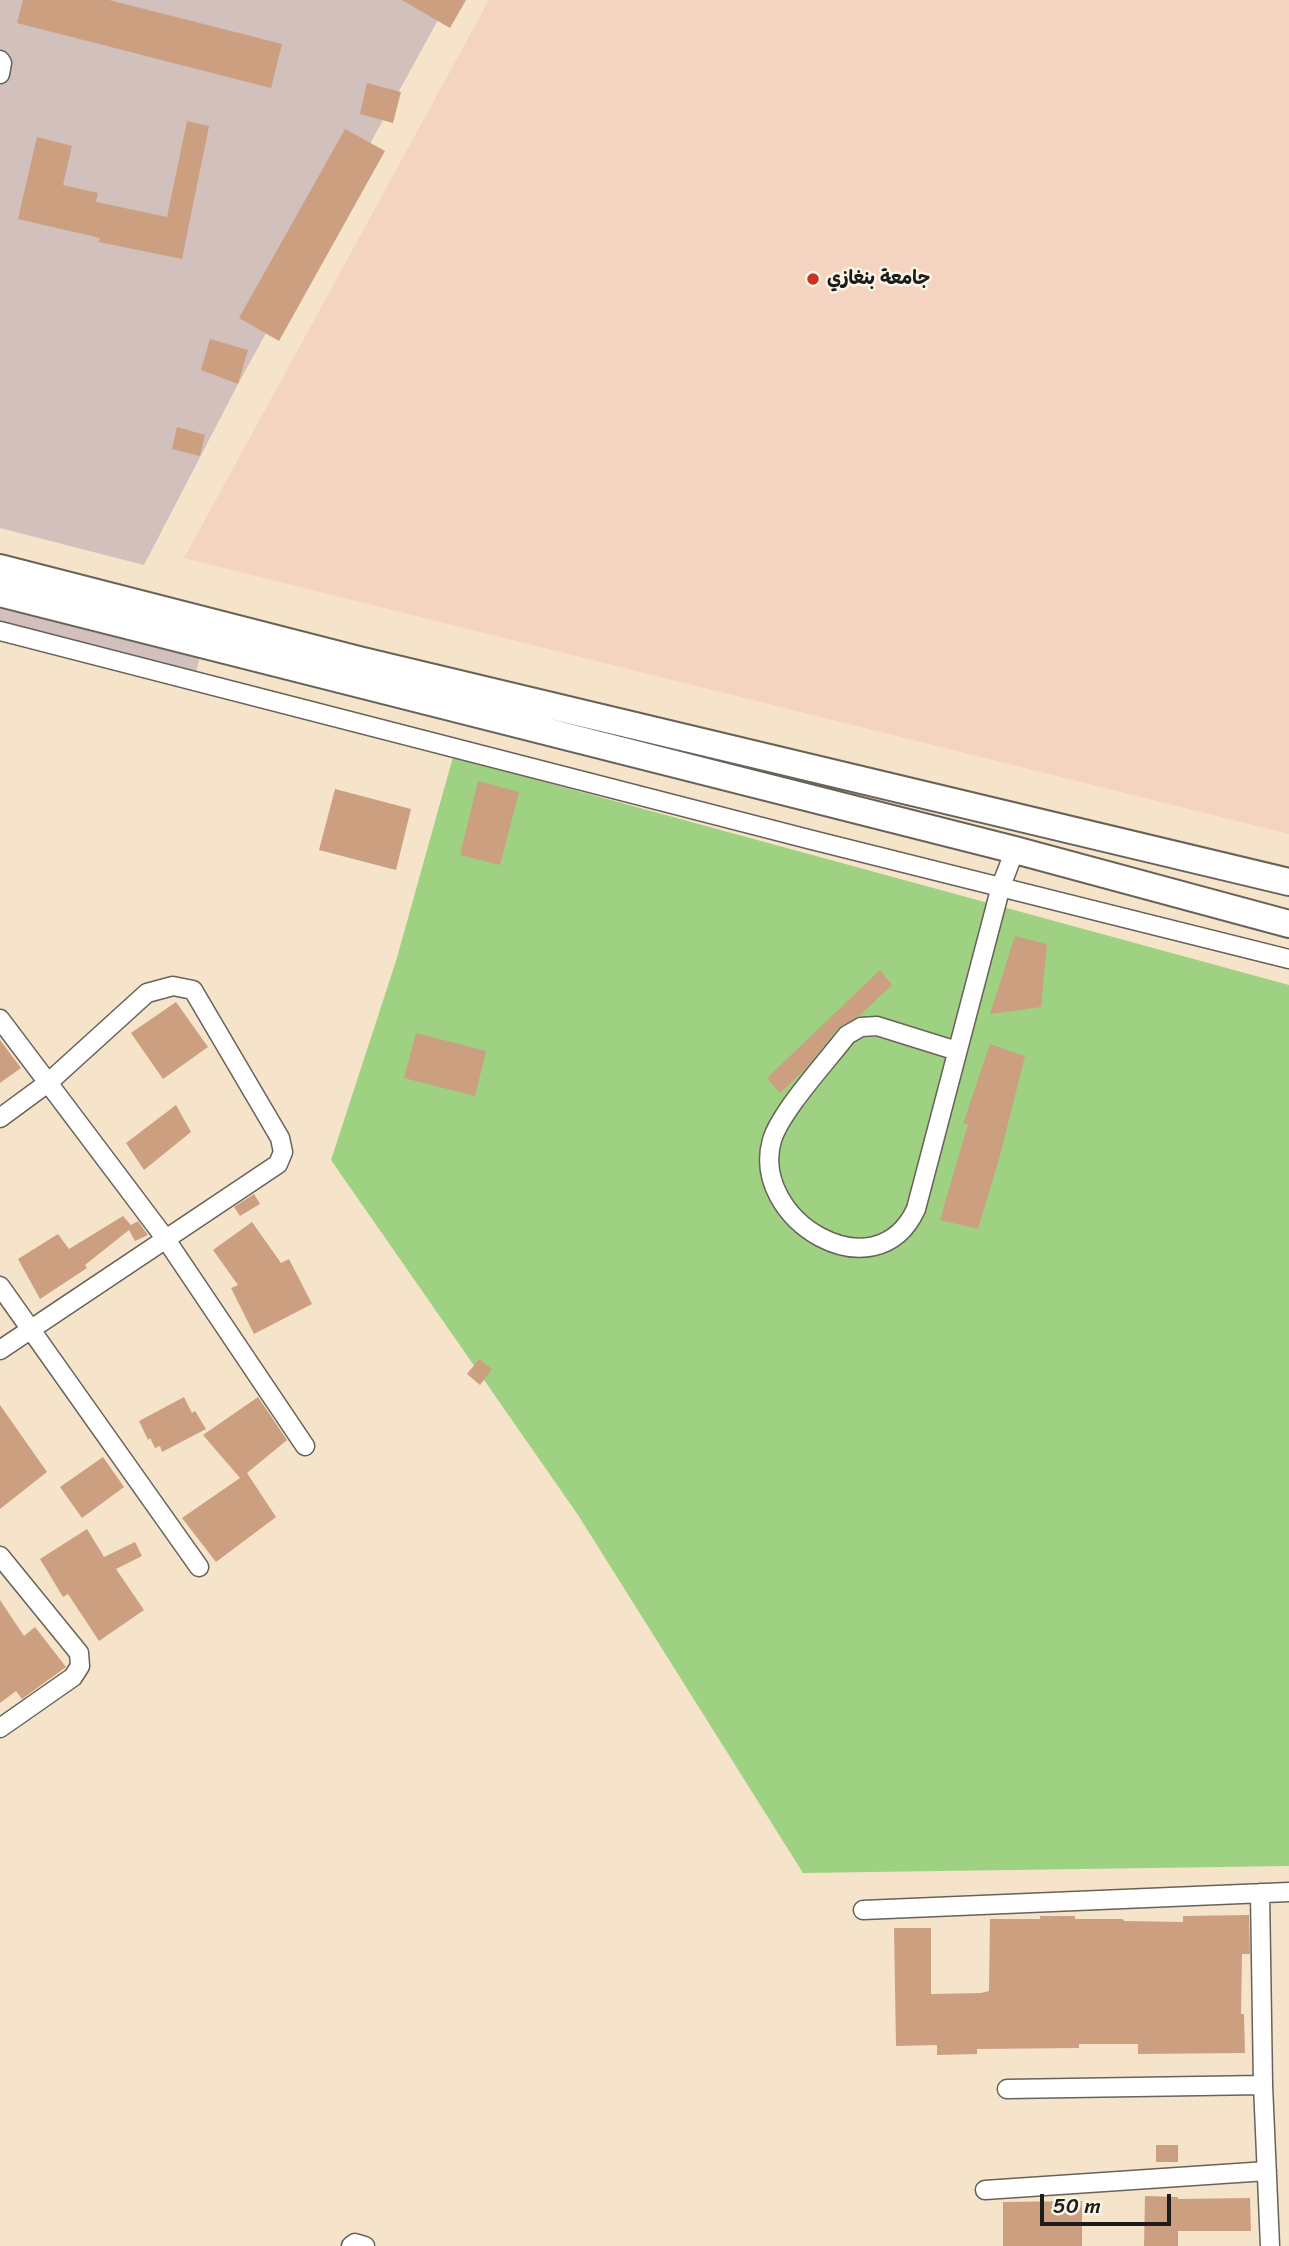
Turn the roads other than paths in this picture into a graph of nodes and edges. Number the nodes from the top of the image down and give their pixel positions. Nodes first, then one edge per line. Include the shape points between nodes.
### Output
1 (0, 60) edge
2 (0, 74) edge
3 (0, 568) edge
4 (0, 593) edge
5 (0, 631) edge
6 (1015, 850) junction
7 (1289, 882) edge
8 (1001, 886) junction
9 (1289, 924) edge
10 (1289, 959) edge
11 (0, 1020) edge
12 (957, 1051) junction
13 (49, 1082) junction
14 (0, 1118) edge
15 (165, 1238) junction
16 (0, 1286) edge
17 (31, 1329) junction
18 (0, 1350) edge
19 (305, 1446) dead end
20 (0, 1556) edge
21 (200, 1567) dead end
22 (0, 1728) edge
23 (1289, 1892) edge
24 (1260, 1893) junction
25 (863, 1910) dead end
26 (1263, 2085) junction
27 (1007, 2089) dead end
28 (1267, 2171) junction
29 (985, 2190) dead end
30 (351, 2246) edge
31 (365, 2246) edge
32 (1270, 2246) edge

1 - 2 street
3 - 7 highway via 359,660
4 - 6 highway
5 - 8 street
6 - 8 street
6 - 9 highway
8 - 10 street
8 - 12 street
11 - 13 street
12 - 12 street via 916,1209 904,1229 886,1243 852,1248 828,1240 791,1215 772,1180 772,1140 784,1116 847,1035 861,1027 877,1026
13 - 14 street
13 - 15 street
13 - 15 street via 147,993 173,986 193,990 284,1152 278,1164
15 - 17 street
15 - 19 street
16 - 17 street
17 - 18 street
17 - 21 street
20 - 22 street via 79,1653 80,1666 73,1677
23 - 24 street
24 - 25 street
24 - 26 street
26 - 27 street
26 - 28 street
28 - 29 street
28 - 32 street
30 - 31 street

